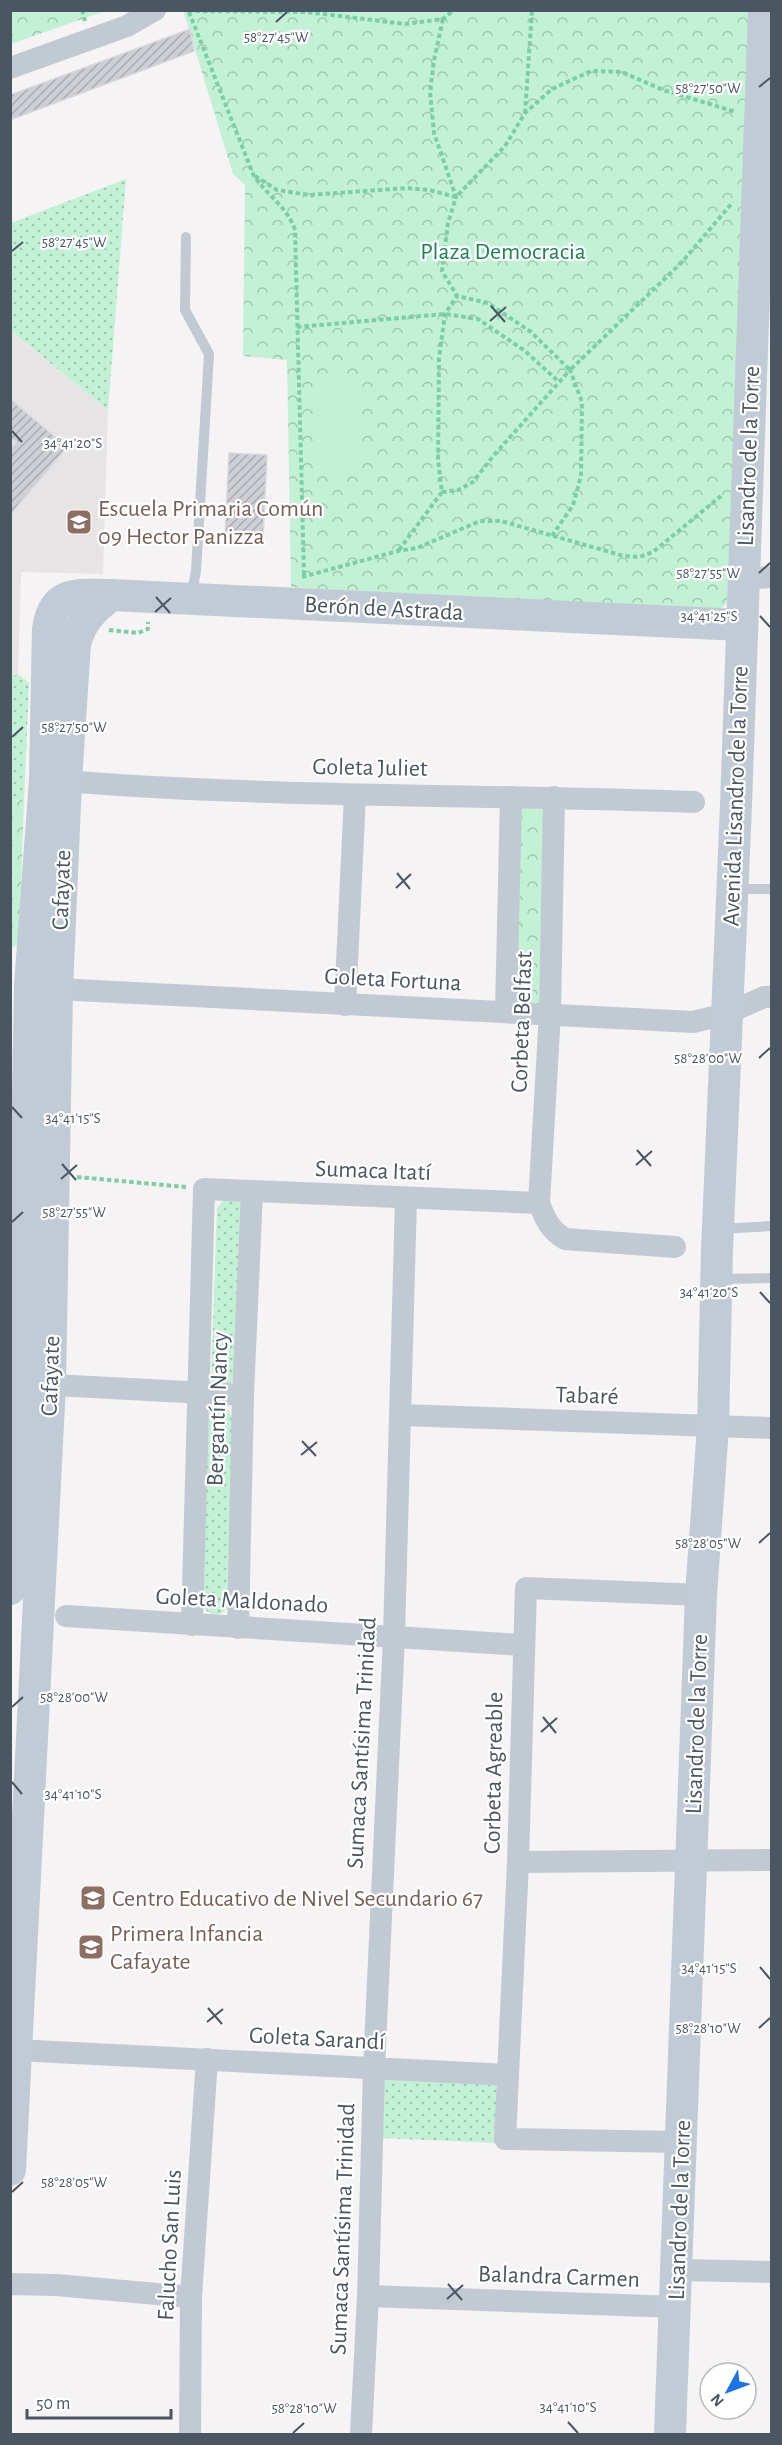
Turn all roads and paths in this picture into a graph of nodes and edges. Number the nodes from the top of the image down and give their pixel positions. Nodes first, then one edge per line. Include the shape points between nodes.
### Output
1 (155, 10) edge
2 (454, 10) edge
3 (532, 10) edge
4 (764, 10) edge
5 (188, 11) edge
6 (443, 19) junction
7 (10, 68) edge
8 (525, 113) junction
9 (759, 119) junction
10 (763, 165) edge
11 (253, 174) junction
12 (456, 197) junction
13 (186, 237) dead end
14 (457, 296) junction
15 (445, 314) junction
16 (297, 327) junction
17 (570, 370) junction
18 (559, 382) junction
19 (747, 475) junction
20 (442, 492) junction
21 (552, 536) junction
22 (398, 551) junction
23 (757, 578) edge
24 (297, 590) junction
25 (111, 595) junction
26 (191, 599) junction
27 (741, 625) junction
28 (48, 629) joint
29 (55, 780) junction
30 (355, 795) junction
31 (511, 797) junction
32 (554, 797) junction
33 (694, 802) dead end
34 (732, 889) junction
35 (771, 889) edge
36 (33, 981) edge
37 (771, 997) edge
38 (345, 1005) junction
39 (506, 1011) junction
40 (550, 1013) junction
41 (726, 1014) junction
42 (55, 1175) junction
43 (204, 1189) junction
44 (252, 1192) junction
45 (406, 1198) junction
46 (539, 1203) junction
47 (771, 1226) edge
48 (718, 1229) junction
49 (675, 1247) dead end
50 (771, 1278) edge
51 (716, 1279) junction
52 (50, 1385) junction
53 (198, 1392) junction
54 (16, 1394) edge
55 (243, 1395) junction
56 (401, 1415) junction
57 (713, 1426) junction
58 (771, 1428) edge
59 (10, 1589) edge
60 (701, 1595) junction
61 (66, 1616) dead end
62 (192, 1625) junction
63 (238, 1628) junction
64 (394, 1636) junction
65 (523, 1646) junction
66 (21, 1763) edge
67 (771, 1860) edge
68 (518, 1862) junction
69 (690, 1862) junction
70 (15, 2050) junction
71 (207, 2059) junction
72 (374, 2068) junction
73 (508, 2075) junction
74 (681, 2142) junction
75 (10, 2170) edge
76 (678, 2270) junction
77 (771, 2272) edge
78 (10, 2284) edge
79 (368, 2296) junction
80 (191, 2297) junction
81 (676, 2307) junction
82 (190, 2434) edge
83 (362, 2434) edge
84 (670, 2434) edge

1 - 7 street via 127,26
2 - 6 path
3 - 8 path
4 - 9 street, Lisandro de la Torre
5 - 6 path via 307,12 405,24
5 - 11 path
6 - 12 path via 430,92 434,133
8 - 9 path via 552,89 591,71 622,72 663,90
8 - 12 path via 504,146
9 - 10 street, Lisandro de la Torre
10 - 17 path via 682,262
10 - 19 street, Lisandro de la Torre
11 - 12 path via 277,190 309,195 407,188
11 - 16 path via 285,211 295,230
12 - 14 path via 448,223 442,271
13 - 26 lane via 185,310 209,354
14 - 15 path
14 - 17 path via 488,303 531,332
15 - 16 path
15 - 18 path via 490,325
15 - 20 path via 439,370 438,460
16 - 24 path
17 - 18 path
17 - 21 path via 582,402 581,476 573,505
18 - 20 path via 473,482 458,490
19 - 21 path via 653,552 639,557
19 - 23 street, Lisandro de la Torre
20 - 22 path
21 - 22 path via 501,521 480,521 417,548
22 - 24 path
23 - 27 street, Avenida Lisandro de la Torre
24 - 26 street, Berón de Astrada
24 - 27 street, Berón de Astrada
25 - 26 street, Berón de Astrada
25 - 28 street, Berón de Astrada via 74,595 63,599 55,606
25 - 29 street, Cafayate via 85,618 77,637
27 - 34 street, Avenida Lisandro de la Torre
28 - 29 street, Cafayate
29 - 30 street, Goleta Juliet
29 - 36 street, Cafayate
30 - 31 street, Goleta Juliet
30 - 38 street
31 - 32 street, Goleta Juliet
31 - 39 street, Corbeta Belfast
32 - 33 street, Goleta Juliet
32 - 40 street, Corbeta Belfast
34 - 35 lane
34 - 41 street, Avenida Lisandro de la Torre
36 - 38 street, Goleta Fortuna
36 - 42 street, Cafayate
36 - 54 street, Cafayate
37 - 41 street, Goleta Fortuna
38 - 39 street, Goleta Fortuna
39 - 40 street, Goleta Fortuna
40 - 41 street, Goleta Fortuna via 693,1022
40 - 46 street, Corbeta Belfast
41 - 48 street, Lisandro de la Torre
42 - 43 path
42 - 52 street, Cafayate
43 - 44 street, Sumaca Itatí
43 - 53 street, Bergantín Nancy
44 - 45 street, Sumaca Itatí
44 - 55 street, Bergantín Nancy
45 - 46 street, Sumaca Itatí
45 - 56 street, Sumaca Santísima Trinidad
46 - 49 street, Corbeta Belfast via 553,1232 564,1239
47 - 48 lane
48 - 51 street, Lisandro de la Torre
50 - 51 lane
51 - 57 street, Lisandro de la Torre
52 - 53 street
52 - 54 street
52 - 66 street, Cafayate
53 - 55 street
53 - 62 street, Bergantín Nancy
54 - 59 street, Cafayate
55 - 63 street, Bergantín Nancy
56 - 57 street, Tabaré
56 - 64 street, Sumaca Santísima Trinidad
57 - 58 street, Tabaré
57 - 60 street, Lisandro de la Torre
60 - 65 street, Corbeta Agreable via 526,1588
60 - 69 street, Lisandro de la Torre
61 - 62 street, Goleta Maldonado
62 - 63 street, Goleta Maldonado
63 - 64 street, Goleta Maldonado
64 - 65 street, Goleta Maldonado
64 - 72 street, Sumaca Santísima Trinidad
65 - 68 street, Corbeta Agreable
66 - 70 street, Cafayate
67 - 69 street
68 - 69 street
68 - 73 street, Corbeta Agreable
69 - 74 street, Lisandro de la Torre
70 - 71 street, Goleta Sarandí
70 - 75 street, Cafayate
71 - 72 street, Goleta Sarandí
71 - 80 street, Falucho San Luis
72 - 73 street, Goleta Sarandí
72 - 79 street, Sumaca Santísima Trinidad
73 - 74 street, Corbeta Agreable via 505,2139
74 - 76 street, Lisandro de la Torre
76 - 77 street
76 - 81 street, Lisandro de la Torre
78 - 80 street
79 - 81 street, Balandra Carmen
79 - 83 street, Sumaca Santísima Trinidad
80 - 82 street, Falucho San Luis
81 - 84 street, Lisandro de la Torre

